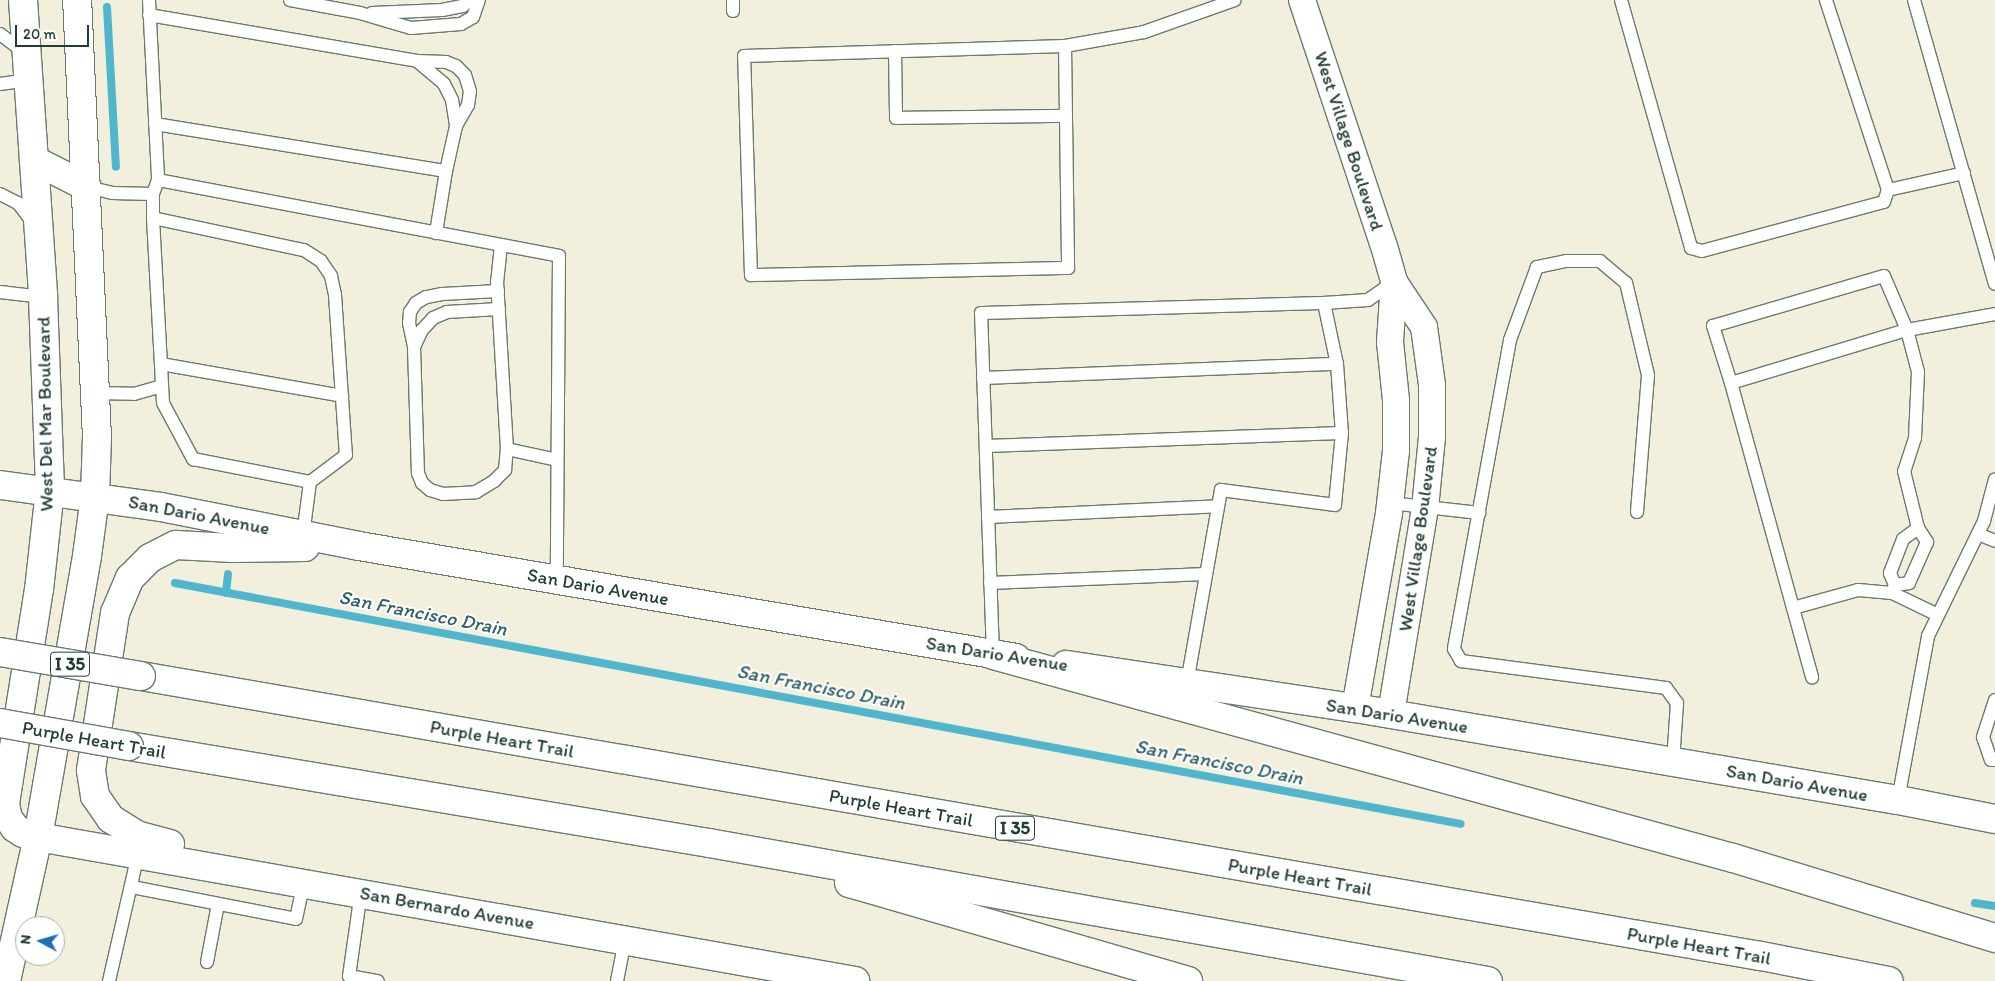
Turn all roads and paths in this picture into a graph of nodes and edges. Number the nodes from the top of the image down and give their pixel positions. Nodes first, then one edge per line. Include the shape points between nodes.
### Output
1 (23, 0) edge
2 (77, 0) edge
3 (148, 0) edge
4 (290, 0) edge
5 (469, 0) edge
6 (478, 0) edge
7 (1235, 0) edge
8 (1302, 0) edge
9 (1621, 0) edge
10 (1826, 0) edge
11 (1914, 0) edge
12 (360, 13) junction
13 (149, 15) junction
14 (0, 34) edge
15 (1065, 46) junction
16 (894, 51) junction
17 (417, 61) junction
18 (28, 67) junction
19 (0, 84) edge
20 (1066, 116) junction
21 (155, 124) junction
22 (456, 126) junction
23 (34, 160) junction
24 (446, 171) junction
25 (1964, 173) junction
26 (158, 180) junction
27 (87, 187) junction
28 (1888, 190) junction
29 (0, 194) edge
30 (153, 194) junction
31 (153, 218) junction
32 (40, 232) junction
33 (436, 233) junction
34 (501, 245) junction
35 (1394, 282) junction
36 (1995, 284) edge
37 (498, 290) junction
38 (0, 292) edge
39 (43, 297) junction
40 (1324, 303) junction
41 (499, 308) junction
42 (1995, 314) edge
43 (1907, 330) junction
44 (414, 346) junction
45 (161, 364) junction
46 (1338, 364) junction
47 (983, 378) junction
48 (1730, 383) junction
49 (162, 386) junction
50 (95, 393) junction
51 (342, 396) junction
52 (1342, 433) junction
53 (986, 446) junction
54 (507, 449) junction
55 (558, 460) junction
56 (1995, 479) edge
57 (310, 482) junction
58 (0, 485) edge
59 (50, 490) junction
60 (94, 497) junction
61 (1390, 502) junction
62 (1218, 506) junction
63 (1425, 508) junction
64 (1636, 512) dead end
65 (1479, 513) junction
66 (988, 517) junction
67 (1918, 528) junction
68 (1978, 534) junction
69 (303, 535) junction
70 (1995, 541) edge
71 (359, 546) junction
72 (1206, 574) junction
73 (557, 580) junction
74 (990, 583) junction
75 (1894, 589) junction
76 (1793, 608) junction
77 (1938, 615) junction
78 (0, 652) edge
79 (993, 655) junction
80 (1812, 677) dead end
81 (1187, 683) junction
82 (1995, 700) edge
83 (1355, 708) junction
84 (1392, 714) junction
85 (0, 723) edge
86 (1995, 760) edge
87 (1674, 762) junction
88 (1898, 800) junction
89 (1995, 818) edge
90 (38, 837) junction
91 (709, 843) junction
92 (138, 854) junction
93 (304, 882) junction
94 (132, 887) junction
95 (361, 892) junction
96 (218, 904) junction
97 (1995, 938) edge
98 (625, 940) junction
99 (207, 962) dead end
100 (845, 980) edge
101 (6, 981) edge
102 (109, 981) edge
103 (378, 981) edge
104 (617, 981) edge
105 (1188, 981) edge
106 (1488, 981) edge
107 (1890, 981) edge

1 - 18 main road, West Del Mar Boulevard
2 - 27 main road
3 - 13 lane
4 - 12 lane
5 - 12 lane via 463,6 442,10
6 - 12 lane via 473,17 461,24 411,28
7 - 15 lane via 1144,32
8 - 35 street, West Village Boulevard
9 - 28 lane via 1690,248 1702,251 1884,202
10 - 28 lane
11 - 25 lane
13 - 17 lane
13 - 21 lane
14 - 18 lane
15 - 16 lane
15 - 20 lane
16 - 20 lane via 896,118
16 - 20 lane via 744,56 752,275 1068,268
17 - 22 lane via 444,84 452,100
17 - 22 lane via 446,62 465,75 470,91 468,105
18 - 19 lane
18 - 23 main road, West Del Mar Boulevard
21 - 24 lane
21 - 26 lane
22 - 24 lane
23 - 27 main road
23 - 32 main road, West Del Mar Boulevard
24 - 33 lane
25 - 28 lane
25 - 36 lane
26 - 30 lane
26 - 33 lane
27 - 30 lane via 112,193
27 - 50 main road
29 - 32 lane via 18,204
30 - 31 lane
31 - 45 lane
31 - 51 lane via 273,241 304,250 321,261 331,276 335,295
32 - 39 main road, West Del Mar Boulevard
33 - 34 lane
34 - 37 lane
34 - 55 lane via 559,256
35 - 40 lane via 1368,300
35 - 61 street, West Village Boulevard via 1390,342 1396,400 1396,451
35 - 63 street, West Village Boulevard via 1424,328 1432,385 1432,437
37 - 41 lane
37 - 44 lane via 442,294 416,303 410,312 409,322
38 - 39 lane
39 - 59 main road, West Del Mar Boulevard
40 - 46 lane
40 - 47 lane via 981,313
41 - 44 lane via 447,312 433,318
41 - 54 lane
42 - 43 lane
43 - 48 lane
43 - 48 lane via 1884,276 1713,326
43 - 67 lane via 1918,372 1915,438 1904,470
44 - 54 lane via 418,474 422,483 443,494 476,492 505,470
45 - 49 lane
45 - 51 lane
46 - 47 lane
46 - 52 lane
47 - 53 lane
48 - 76 lane
49 - 50 lane via 134,394
49 - 57 lane via 163,403 193,459
50 - 60 main road
51 - 57 lane via 346,455
52 - 53 lane
52 - 62 lane via 1335,505 1221,490
53 - 66 lane
54 - 55 lane
55 - 73 lane
56 - 68 lane
57 - 69 lane
58 - 59 main road, San Dario Avenue
59 - 60 main road, San Dario Avenue
59 - 90 main road, West Del Mar Boulevard via 39,589 5,804 14,828
60 - 69 main road, San Dario Avenue
60 - 90 main road via 87,556
61 - 63 lane
61 - 83 street, West Village Boulevard
62 - 66 lane
62 - 72 lane
63 - 65 lane
63 - 84 street, West Village Boulevard
64 - 65 lane via 1648,375 1626,283 1600,262 1566,261 1537,267 1510,340
65 - 87 lane via 1454,649 1461,661 1666,688 1677,703
66 - 74 lane
67 - 75 lane via 1903,539 1890,573
67 - 75 lane via 1927,542 1909,583
68 - 70 lane
68 - 77 lane
69 - 71 main road, San Dario Avenue
71 - 73 main road, San Dario Avenue
71 - 93 main road via 232,548 176,545 150,558 130,578 115,613 91,770 96,796 111,819 137,835
72 - 74 lane
72 - 81 lane
73 - 79 main road, San Dario Avenue
74 - 79 lane
75 - 76 lane via 1858,590
75 - 77 lane
76 - 80 lane
77 - 88 lane via 1928,636
78 - 107 main road, Purple Heart Trail / I 35, bridge via 1761,956
79 - 81 main road, San Dario Avenue
79 - 97 main road via 1733,858
81 - 83 main road, San Dario Avenue
82 - 86 lane via 1983,737 1991,760
83 - 84 main road, San Dario Avenue
84 - 87 main road, San Dario Avenue
85 - 91 main road, Purple Heart Trail, bridge
87 - 88 main road, San Dario Avenue
88 - 89 main road, San Dario Avenue
90 - 92 main road, San Bernardo Avenue
90 - 101 main road
91 - 105 main road
91 - 106 main road, Purple Heart Trail
92 - 93 main road, San Bernardo Avenue
92 - 94 lane
93 - 95 main road, San Bernardo Avenue
93 - 96 lane via 296,919
94 - 96 lane
94 - 102 lane
95 - 98 main road, San Bernardo Avenue
95 - 103 lane via 349,976
96 - 99 lane
98 - 100 main road, San Bernardo Avenue
98 - 104 lane

